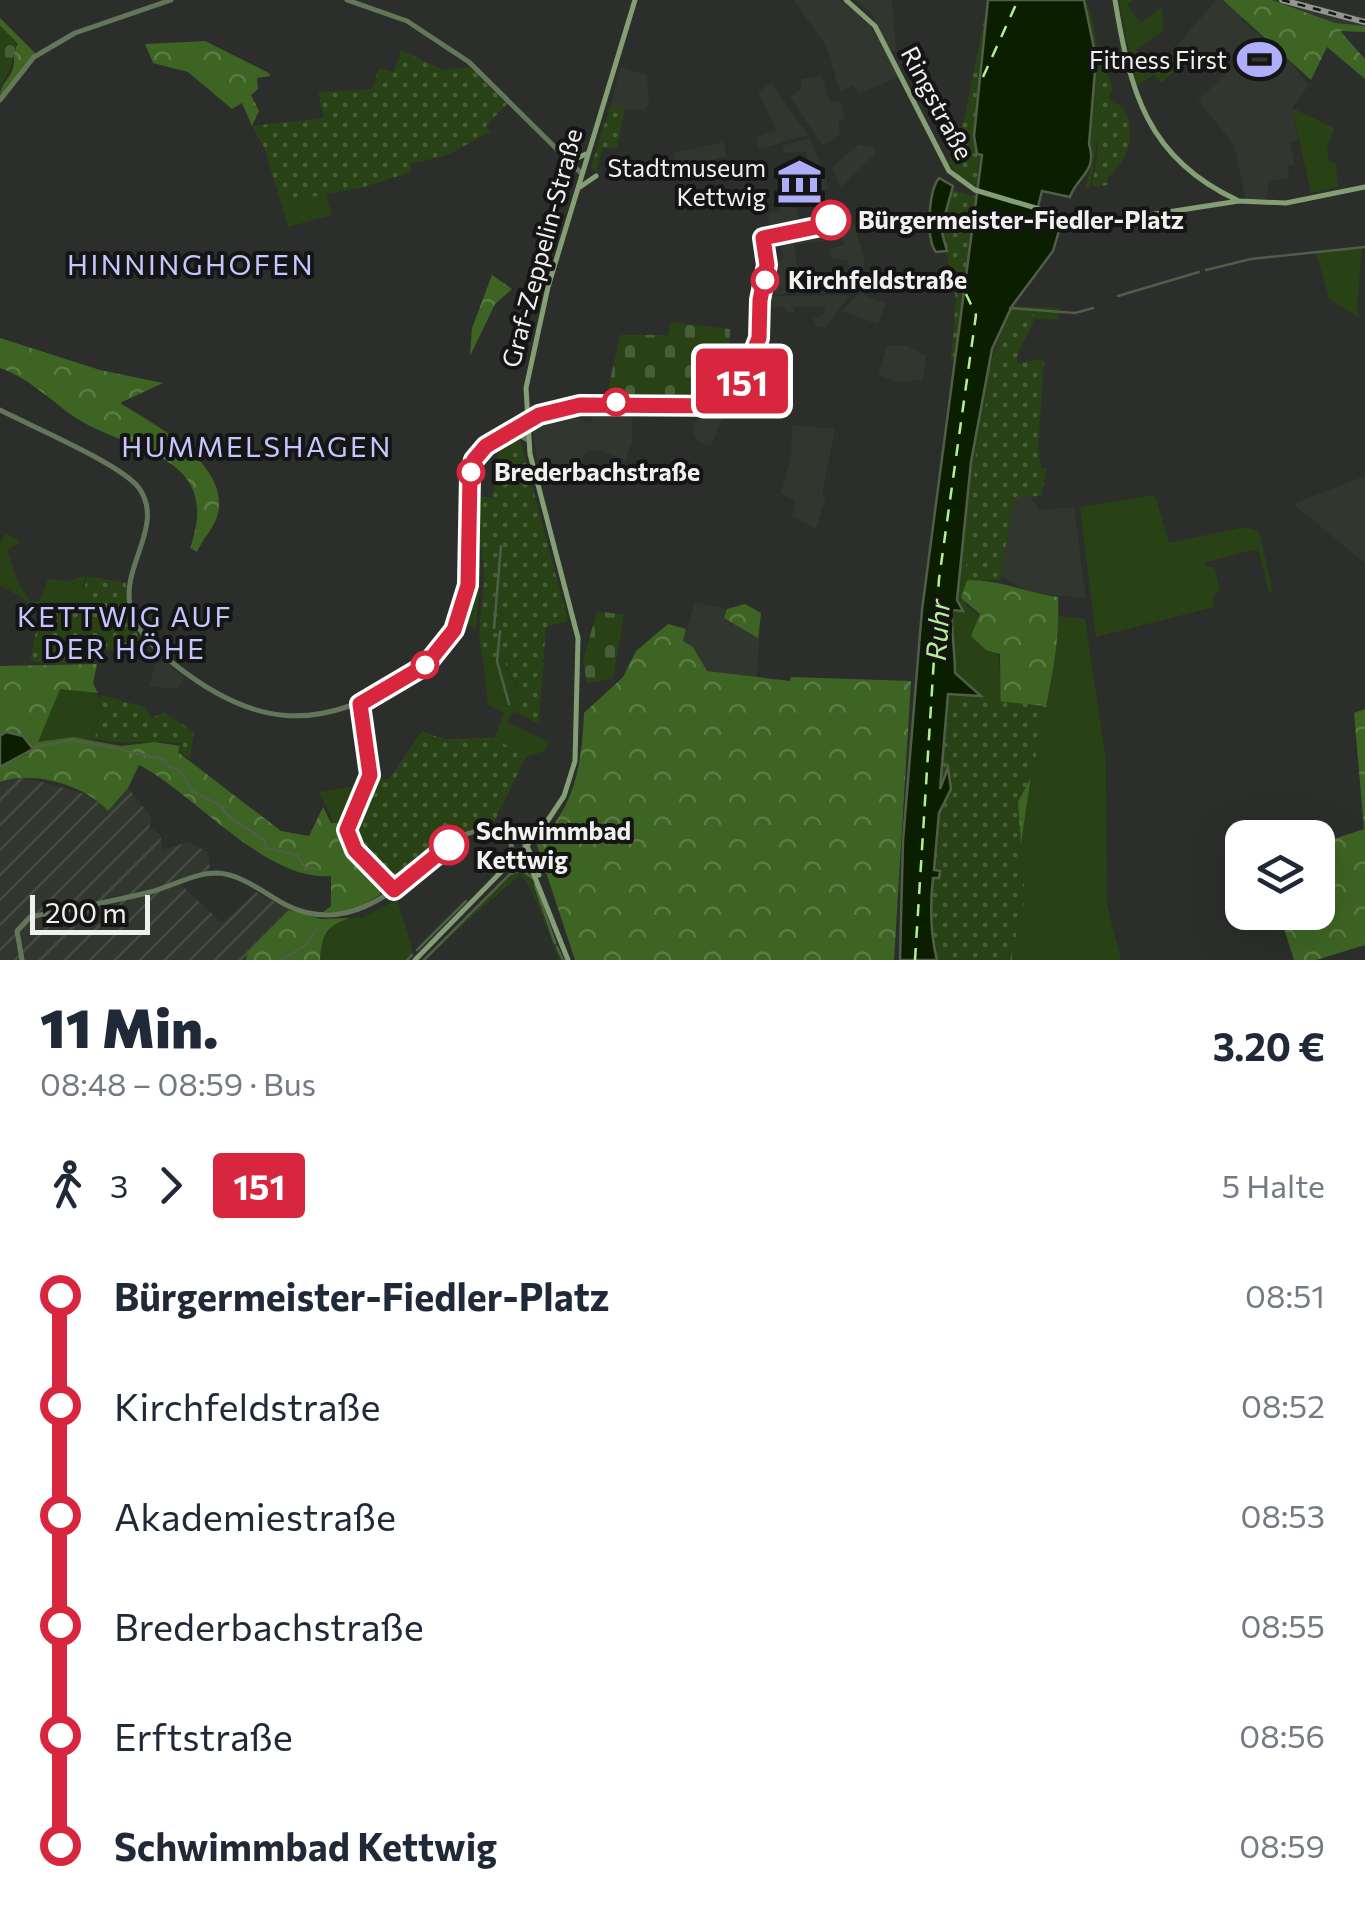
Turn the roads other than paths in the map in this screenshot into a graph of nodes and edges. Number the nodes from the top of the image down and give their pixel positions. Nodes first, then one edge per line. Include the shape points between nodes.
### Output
1 (171, 0) edge
2 (347, 0) edge
3 (635, 0) edge
4 (846, 0) edge
5 (1115, 0) edge
6 (0, 100) edge
7 (588, 152) junction
8 (567, 162) junction
9 (582, 173) junction
10 (596, 176) dead end
11 (1210, 186) junction
12 (1365, 187) edge
13 (577, 189) junction
14 (1240, 201) junction
15 (1215, 205) junction
16 (0, 410) edge
17 (526, 423) junction
18 (511, 433) junction
19 (528, 440) junction
20 (360, 704) junction
21 (540, 832) junction
22 (509, 834) junction
23 (518, 836) junction
24 (525, 848) junction
25 (511, 863) junction
26 (534, 870) junction
27 (540, 880) junction
28 (394, 890) junction
29 (22, 960) edge
30 (414, 960) edge
31 (568, 960) edge

1 - 6 street via 74,32 34,58
2 - 8 street via 406,22 469,62
3 - 7 main road, Graf-Zeppelin-Straße
4 - 15 main road, Ringstraße via 871,20 949,171 971,189 1076,220 1117,221
5 - 11 main road via 1132,93 1171,152
7 - 8 main road
7 - 9 main road, Graf-Zeppelin-Straße
8 - 9 street
9 - 13 main road, Graf-Zeppelin-Straße
10 - 13 main road
11 - 14 main road
11 - 15 main road
12 - 14 main road, Ringstraße via 1280,204
13 - 17 main road, Graf-Zeppelin-Straße via 530,354
14 - 15 main road, Ringstraße
16 - 20 street via 140,489 148,522 131,575 130,604 145,637 168,659 223,698 276,716 323,715
17 - 18 street
17 - 19 main road, Graf-Zeppelin-Straße
18 - 19 street
18 - 20 street via 481,450 473,464 468,585 454,630 426,665
19 - 21 main road, Graf-Zeppelin-Straße via 579,648 575,761 564,796
20 - 28 street via 370,775 348,833 355,850
21 - 23 street
21 - 24 main road, Graf-Zeppelin-Straße
22 - 23 street
22 - 24 street
22 - 25 street
22 - 28 street via 484,829 460,837
23 - 24 street
24 - 25 main road, Graf-Zeppelin-Straße
24 - 26 main road
24 - 27 main road
25 - 26 main road
25 - 30 main road, Graf-Zeppelin-Straße
26 - 27 main road
27 - 31 main road
28 - 29 street via 354,913 322,916 227,874 200,875 30,917 18,931

